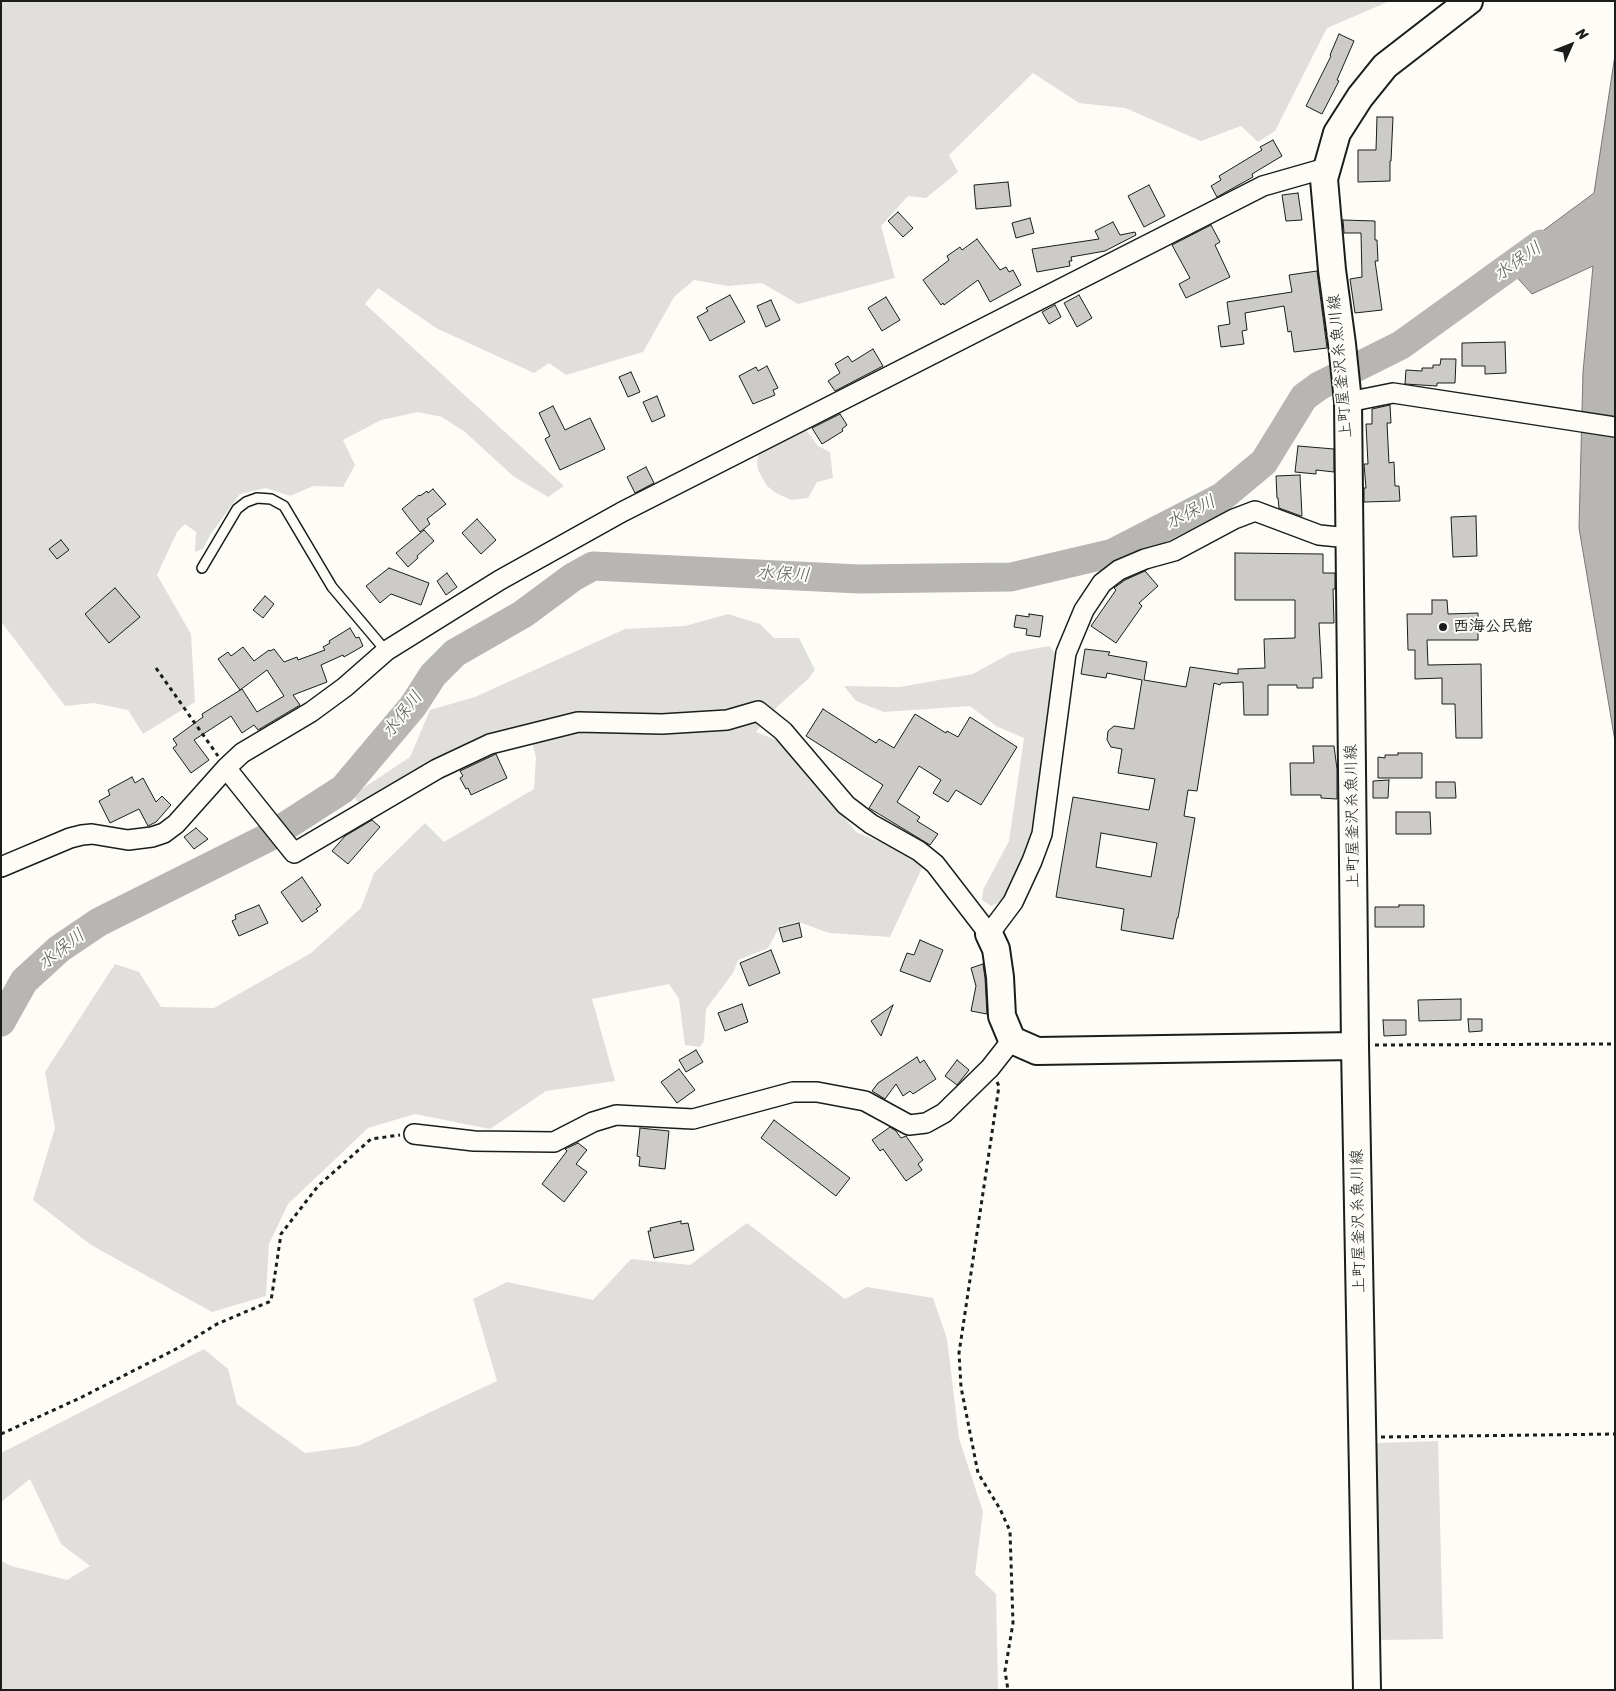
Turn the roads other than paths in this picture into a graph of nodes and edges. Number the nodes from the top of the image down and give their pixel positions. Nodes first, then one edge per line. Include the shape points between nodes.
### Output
1 (1469, 1) edge
2 (1326, 168) junction
3 (1348, 399) junction
4 (1615, 427) edge
5 (1350, 538) junction
6 (202, 568) dead end
7 (386, 651) junction
8 (226, 768) junction
9 (1, 868) edge
10 (989, 934) junction
11 (1012, 1040) junction
12 (1355, 1046) junction
13 (414, 1134) road end
14 (1367, 1690) edge

1 - 2 main road, 上町屋釜沢糸魚川線 via 1385,66 1360,96 1337,133
2 - 3 main road, 上町屋釜沢糸魚川線 via 1324,179 1332,270
2 - 7 street via 1263,186 622,512 500,580
3 - 4 street via 1393,393
3 - 5 main road, 上町屋釜沢糸魚川線
5 - 10 street via 1319,535 1254,511 1174,551 1119,570 1102,583 1084,610 1066,653 1042,834 1012,902
5 - 12 main road, 上町屋釜沢糸魚川線
6 - 7 lane via 237,509 257,498 271,499 284,506 332,587
7 - 8 street via 318,707 242,753
8 - 9 street via 164,833 128,840 82,835
8 - 10 street via 294,853 437,769 490,744 578,722 662,724 727,720 758,711 783,731 846,805 935,864
10 - 11 main road via 996,949 1002,1016
11 - 12 main road via 1038,1051
11 - 13 street via 990,1068 944,1113 926,1123 909,1125 865,1101 817,1092 794,1092 693,1119 616,1115 593,1122 554,1142 474,1141
12 - 14 main road, 上町屋釜沢糸魚川線

